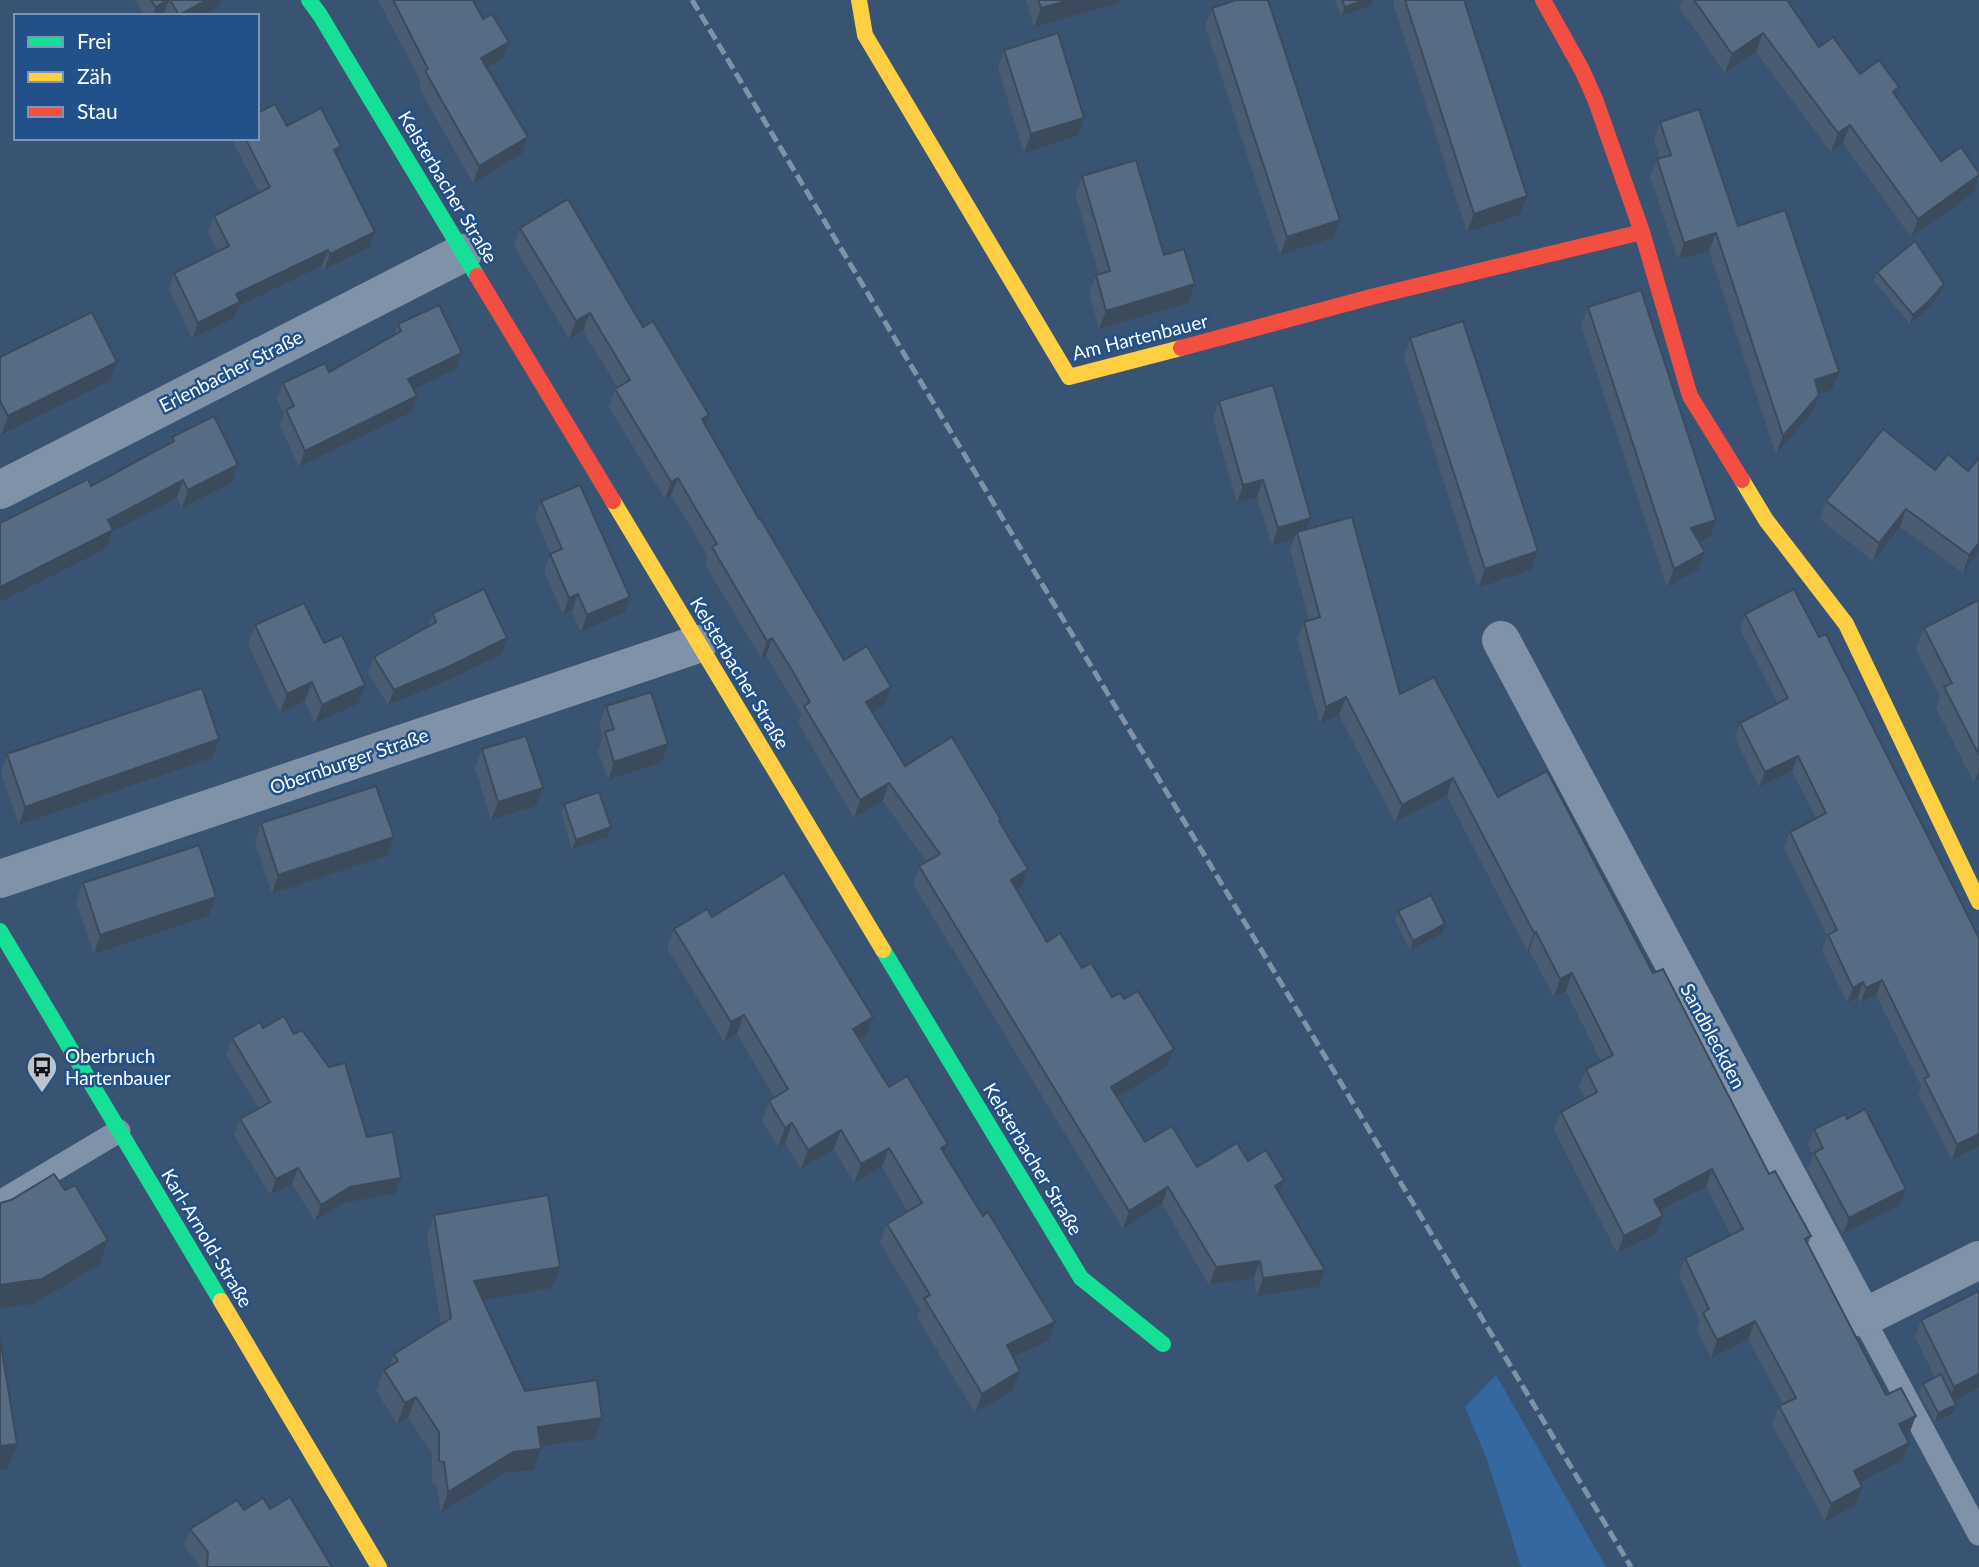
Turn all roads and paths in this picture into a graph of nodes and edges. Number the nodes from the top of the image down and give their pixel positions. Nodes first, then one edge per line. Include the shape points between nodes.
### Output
1 (309, 0) edge
2 (859, 0) edge
3 (1543, 0) edge
4 (1642, 232) junction
5 (463, 253) junction
6 (0, 490) edge
7 (1501, 640) dead end
8 (698, 644) junction
9 (0, 878) edge
10 (1975, 882) edge
11 (0, 930) edge
12 (119, 1131) junction
13 (0, 1202) edge
14 (1979, 1260) edge
15 (1863, 1318) junction
16 (1163, 1344) dead end
17 (1979, 1534) edge
18 (379, 1567) edge

1 - 5 street, Kelsterbacher Straße
2 - 4 street, Am Hartenbauer via 865,34 1069,377
3 - 4 street via 1595,99
4 - 10 street via 1690,396 1766,520 1846,624
5 - 6 street, Erlenbacher Straße
5 - 8 street, Kelsterbacher Straße
7 - 15 street, Sandbleckden
8 - 9 street, Obernburger Straße
8 - 16 street, Kelsterbacher Straße via 1081,1278
11 - 12 street, Karl-Arnold-Straße
12 - 13 lane
12 - 18 street, Karl-Arnold-Straße
14 - 15 street
15 - 17 lane

